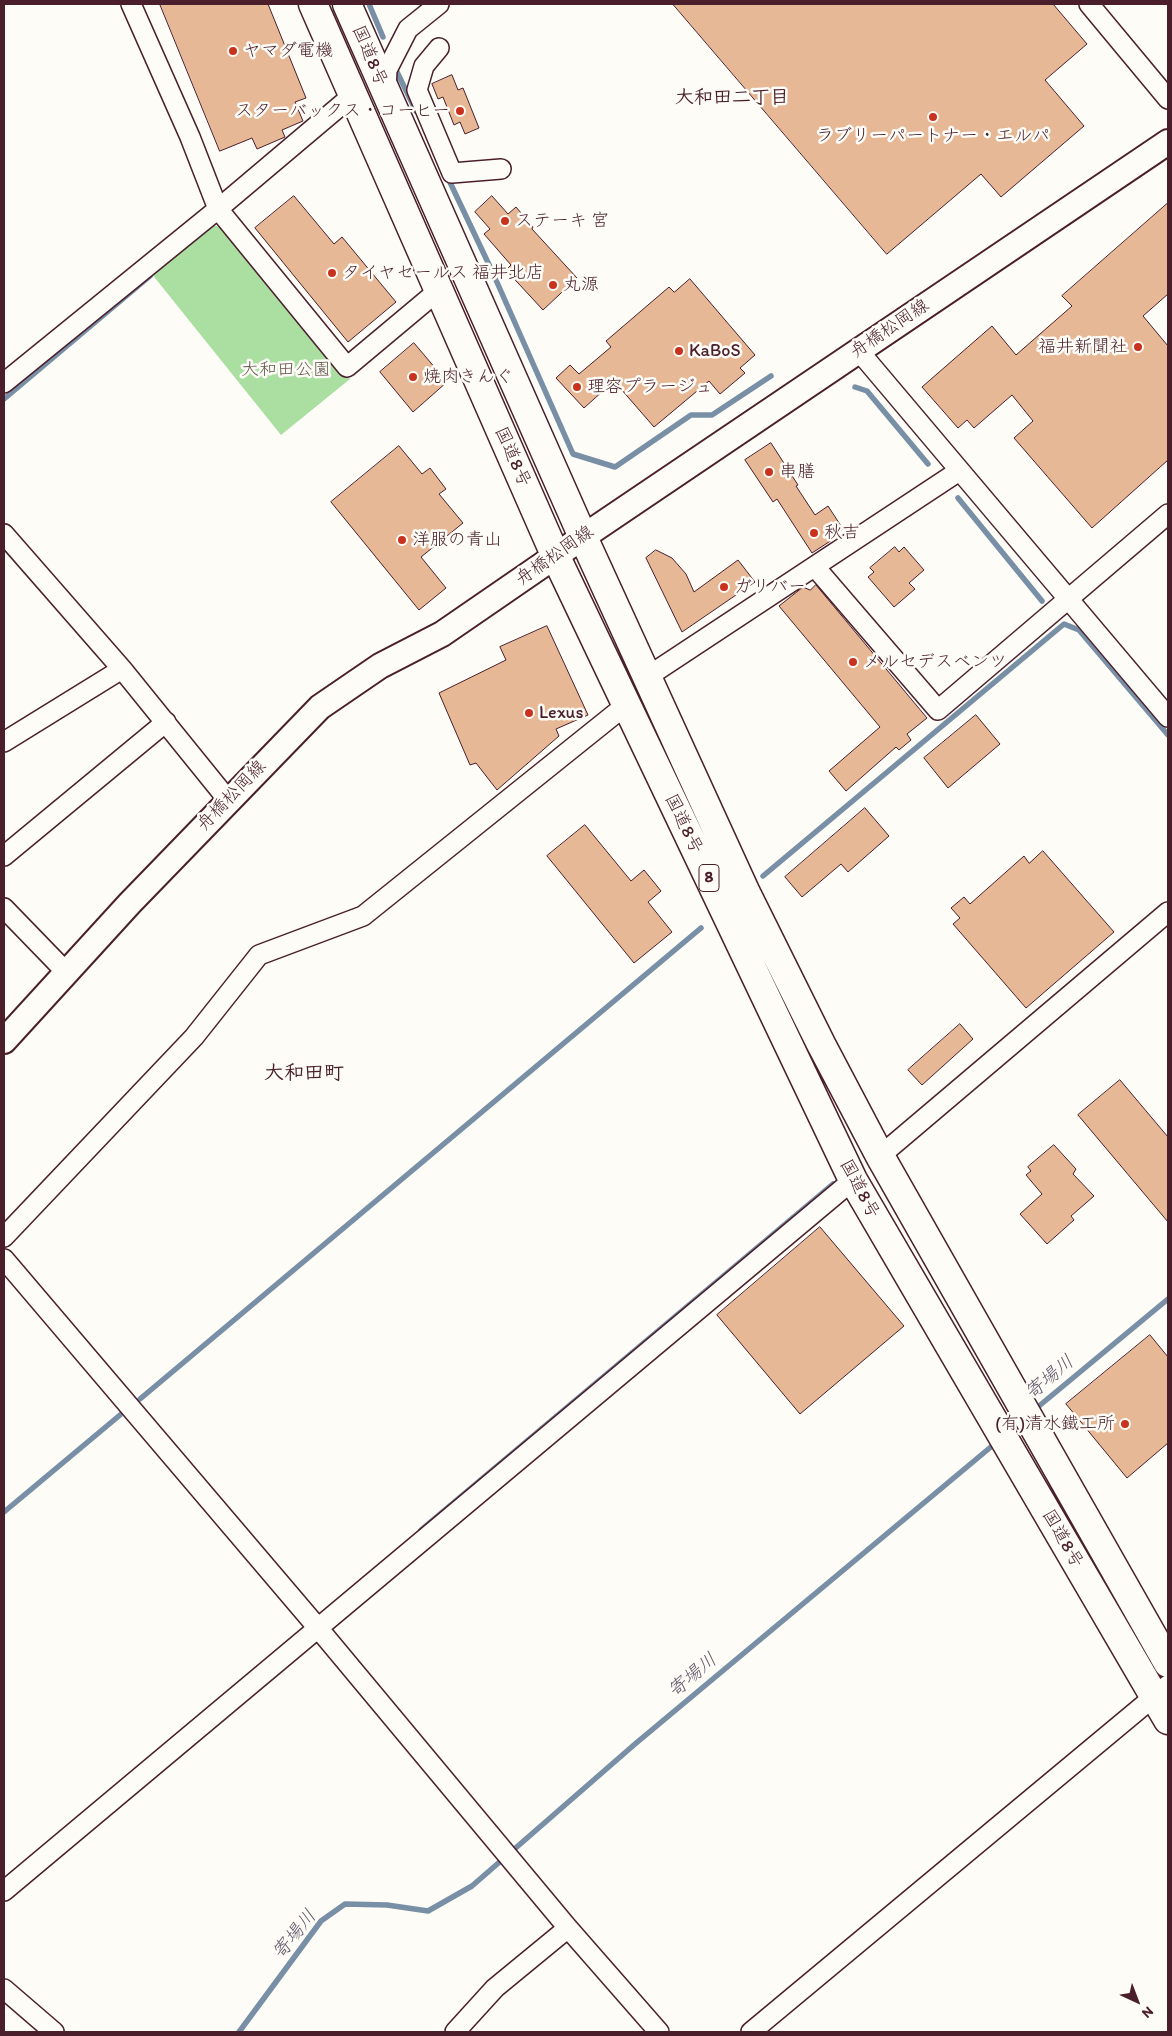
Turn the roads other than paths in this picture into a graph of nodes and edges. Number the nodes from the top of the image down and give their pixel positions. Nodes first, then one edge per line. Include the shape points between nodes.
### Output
1 (131, 4) edge
2 (313, 4) edge
3 (347, 4) edge
4 (438, 4) edge
5 (1089, 4) edge
6 (439, 48) dead end
7 (386, 93) junction
8 (353, 95) junction
9 (1168, 98) edge
10 (1168, 142) edge
11 (501, 169) dead end
12 (218, 209) junction
13 (439, 290) junction
14 (858, 350) junction
15 (4, 383) edge
16 (959, 471) junction
17 (1168, 514) edge
18 (4, 534) edge
19 (583, 536) junction
20 (556, 557) junction
21 (815, 567) junction
22 (1068, 599) junction
23 (122, 669) junction
24 (647, 677) junction
25 (626, 705) junction
26 (1168, 718) edge
27 (166, 722) junction
28 (4, 742) edge
29 (228, 800) junction
30 (4, 856) edge
31 (4, 908) edge
32 (1168, 912) edge
33 (66, 972) junction
34 (4, 1041) edge
35 (880, 1156) junction
36 (853, 1180) junction
37 (4, 1237) edge
38 (4, 1259) edge
39 (318, 1628) junction
40 (1168, 1663) edge
41 (1161, 1691) edge
42 (1168, 1720) edge
43 (4, 1891) edge
44 (568, 1928) junction
45 (4, 1989) edge
46 (54, 2032) edge
47 (455, 2032) edge
48 (659, 2032) edge
49 (751, 2032) edge

1 - 12 street
2 - 8 highway, 国道8号 / 8
3 - 7 highway, 国道8号 / 8
4 - 7 street via 408,29 387,70
5 - 9 street
6 - 11 street via 424,66 417,90 452,173
7 - 19 highway, 国道8号 / 8
8 - 12 street
8 - 13 highway, 国道8号 / 8
10 - 14 main road, 舟橋松岡線
12 - 13 street via 347,367
12 - 15 street
13 - 20 highway, 国道8号 / 8
14 - 16 street
14 - 19 main road, 舟橋松岡線
16 - 21 street
16 - 22 street
17 - 22 street
18 - 23 street
19 - 20 main road, 舟橋松岡線
19 - 24 highway, 国道8号 / 8
20 - 25 highway, 国道8号 / 8
20 - 29 main road, 舟橋松岡線 via 442,634 380,666 320,707
21 - 22 street via 938,710
21 - 24 street
22 - 26 street
23 - 27 street
23 - 28 street
24 - 35 highway, 国道8号 / 8 via 746,893
25 - 36 highway, 国道8号 / 8
25 - 37 street via 363,916 258,955 194,1037
27 - 29 street
27 - 30 street
29 - 33 main road, 舟橋松岡線
31 - 33 street
32 - 35 street
33 - 34 main road, 舟橋松岡線
35 - 40 highway, 国道8号 / 8
36 - 39 street
36 - 41 highway, 国道8号 / 8
38 - 39 street
39 - 43 street
39 - 44 street
41 - 42 highway, 国道8号 / 8
41 - 49 street
44 - 47 street via 495,1988
44 - 48 street
45 - 46 street

